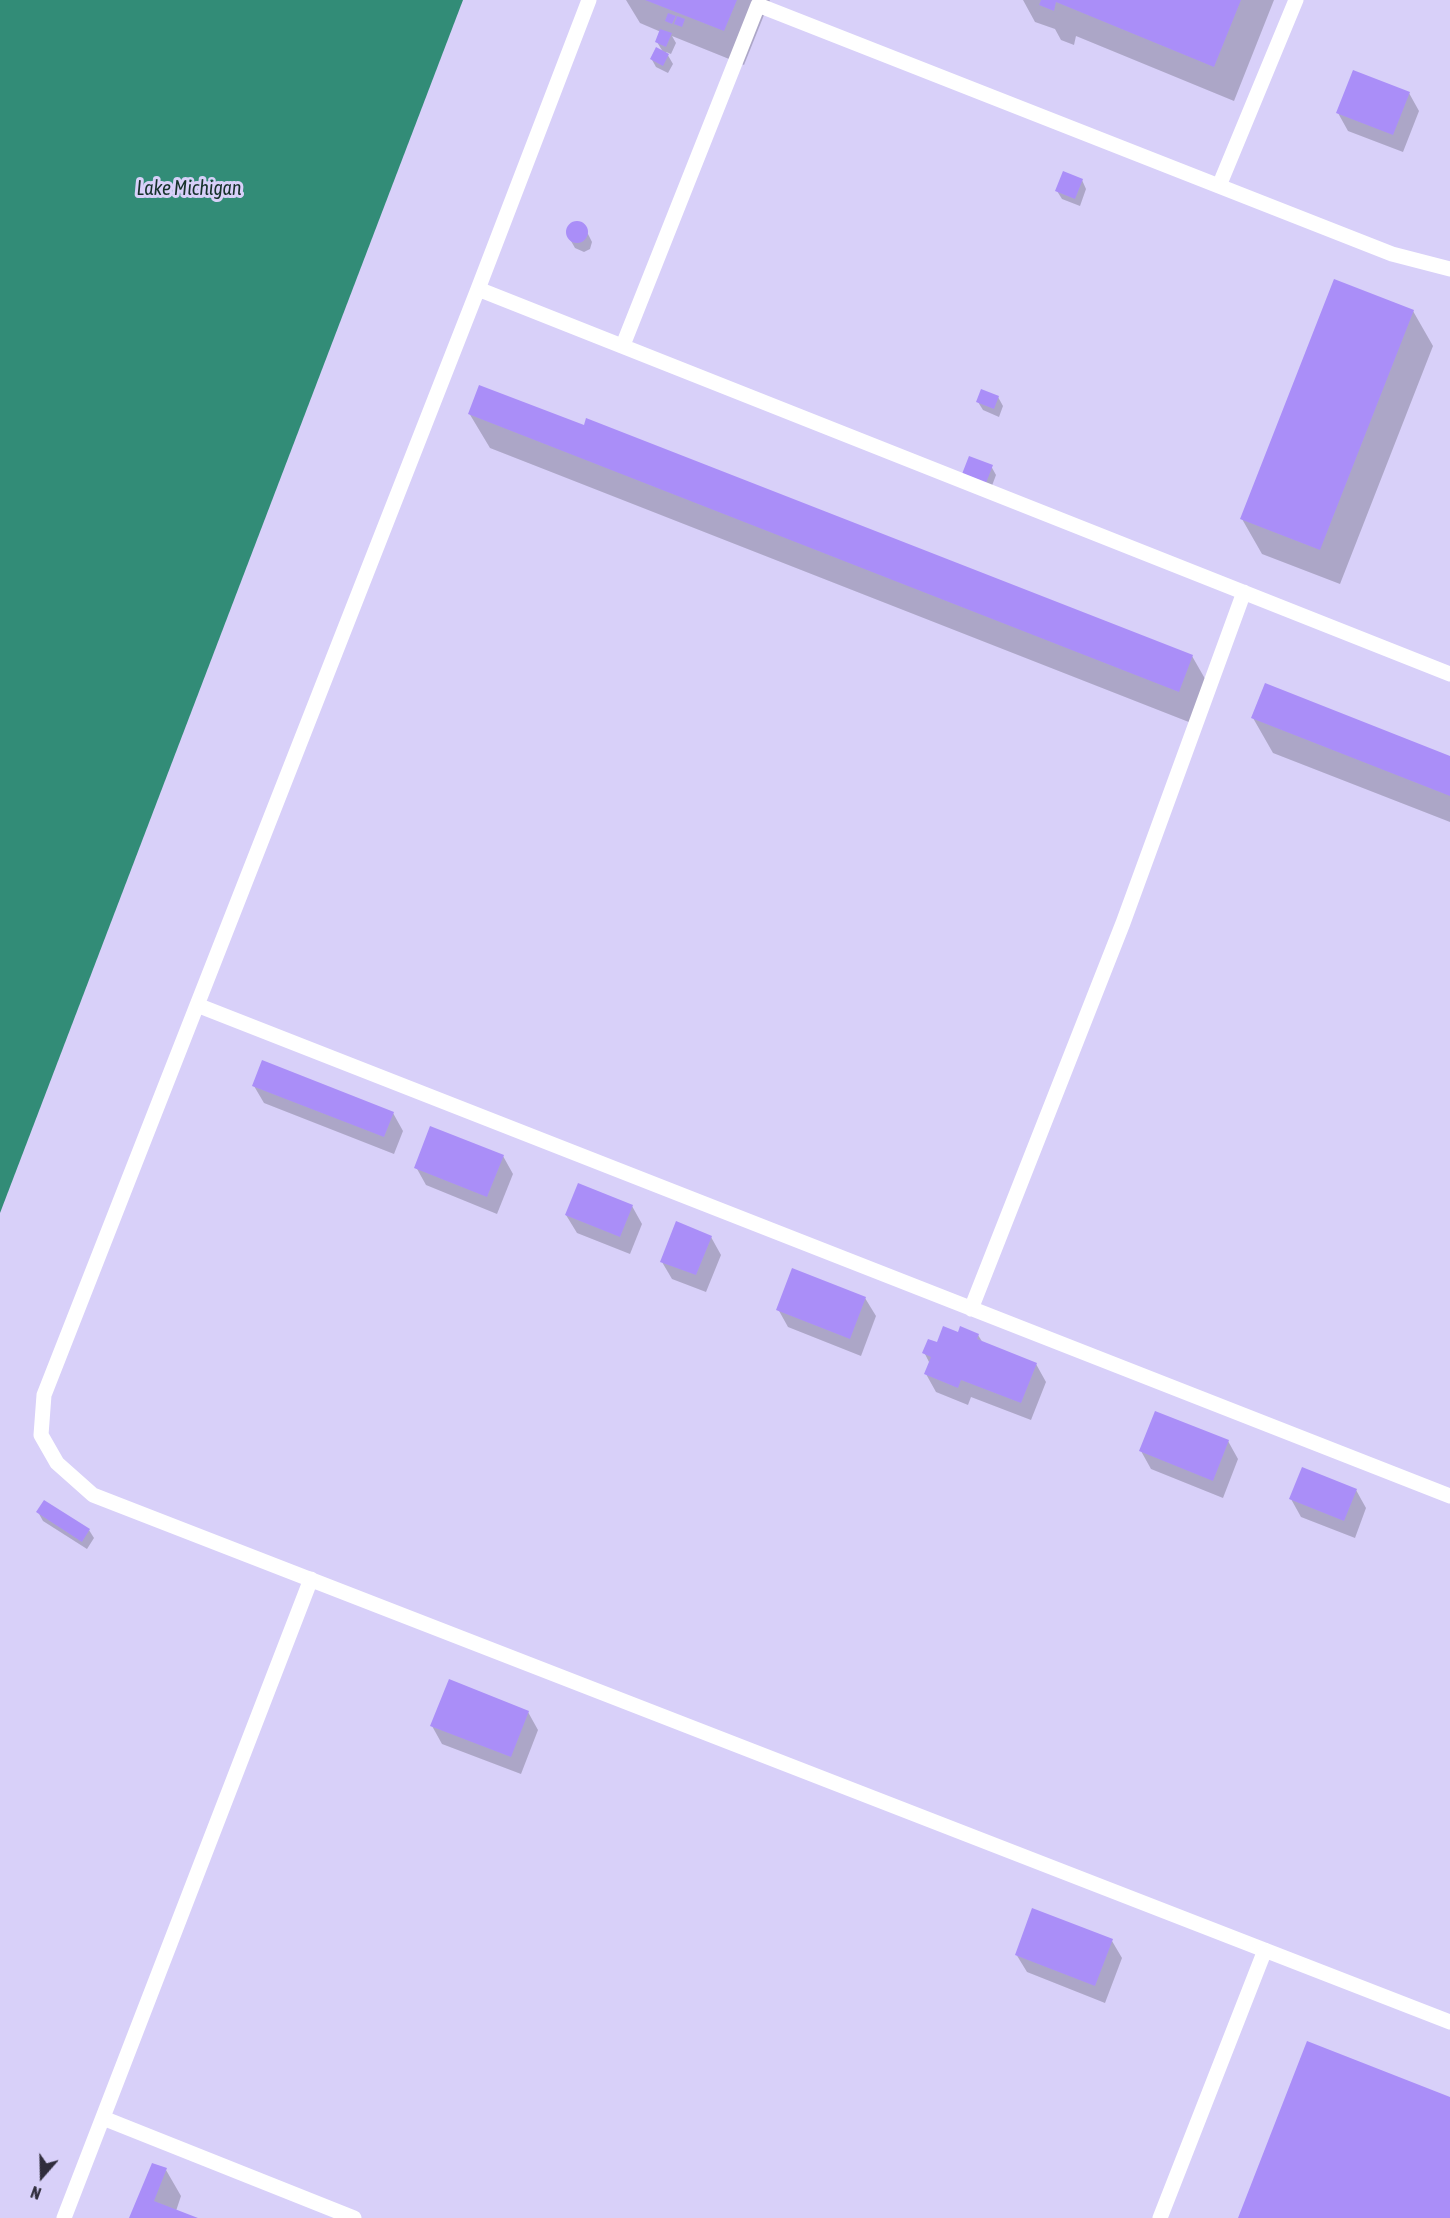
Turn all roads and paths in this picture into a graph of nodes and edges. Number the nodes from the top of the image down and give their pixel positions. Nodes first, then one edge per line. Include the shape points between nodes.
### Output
1 (589, 0) edge
2 (1296, 0) edge
3 (758, 3) edge
4 (1219, 186) junction
5 (1450, 269) edge
6 (478, 289) junction
7 (623, 345) junction
8 (1244, 592) junction
9 (1450, 674) edge
10 (197, 1005) junction
11 (971, 1309) junction
12 (1450, 1496) edge
13 (311, 1579) junction
14 (1265, 1950) junction
15 (1450, 2022) edge
16 (103, 2118) junction
17 (64, 2218) edge
18 (354, 2218) edge
19 (1160, 2218) edge

1 - 6 lane
2 - 4 lane
3 - 4 lane
3 - 7 lane
4 - 5 lane via 1392,254
6 - 7 lane
6 - 10 lane
7 - 8 lane
8 - 9 lane
8 - 11 lane via 1123,922
10 - 11 lane
10 - 13 lane via 44,1395 41,1435 57,1463 93,1495
11 - 12 lane
13 - 14 lane
13 - 16 lane
14 - 15 lane
14 - 19 lane
16 - 17 lane
16 - 18 lane

